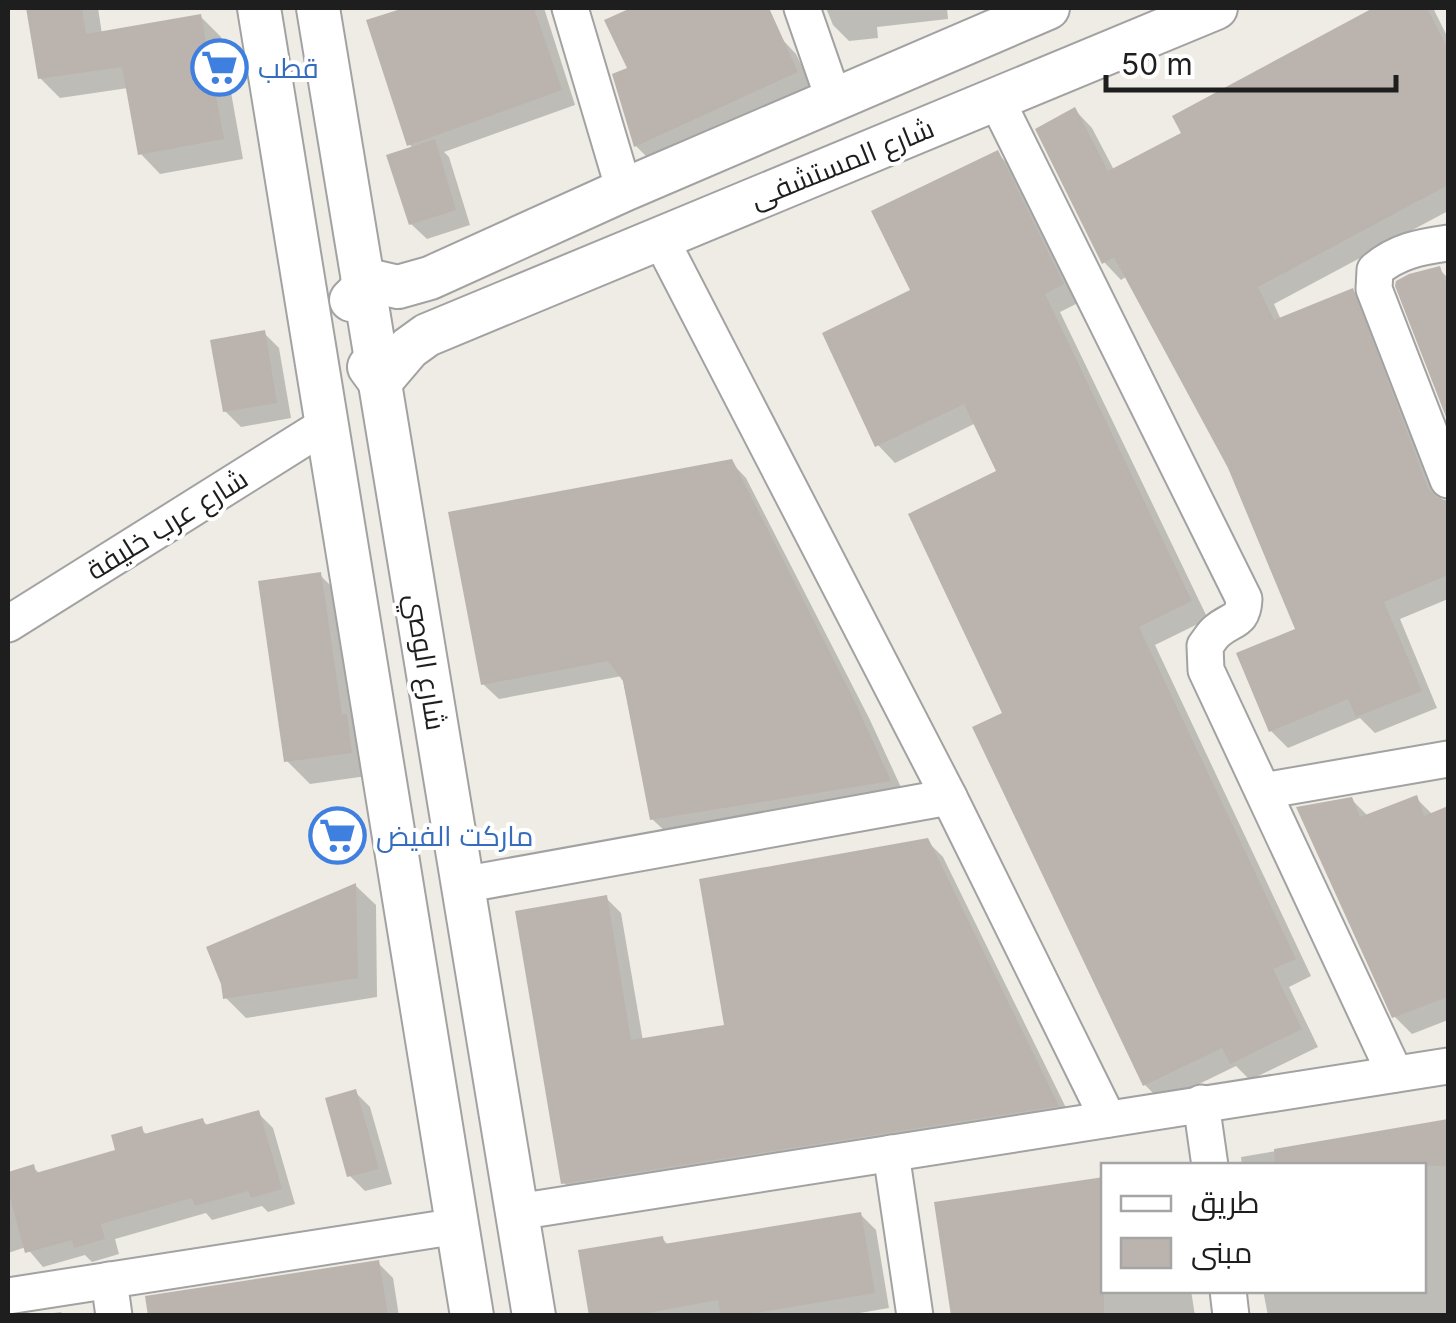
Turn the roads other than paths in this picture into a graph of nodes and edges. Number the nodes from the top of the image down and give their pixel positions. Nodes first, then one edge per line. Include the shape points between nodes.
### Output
1 (259, 8) edge
2 (318, 8) edge
3 (570, 8) edge
4 (802, 8) edge
5 (1048, 8) edge
6 (1216, 8) edge
7 (981, 21) edge
8 (996, 99) junction
9 (834, 100) junction
10 (624, 190) junction
11 (660, 238) junction
12 (1448, 243) edge
13 (446, 272) junction
14 (343, 298) junction
15 (468, 319) junction
16 (344, 389) junction
17 (1448, 480) edge
18 (8, 624) edge
19 (1448, 759) edge
20 (1263, 791) junction
21 (949, 797) junction
22 (464, 894) junction
23 (405, 908) junction
24 (482, 1005) junction
25 (422, 1012) junction
26 (1448, 1066) edge
27 (1395, 1074) junction
28 (1201, 1103) junction
29 (1108, 1119) junction
30 (890, 1153) junction
31 (1210, 1163) edge
32 (517, 1212) junction
33 (458, 1226) junction
34 (109, 1280) junction
35 (8, 1296) edge
36 (114, 1316) edge
37 (472, 1316) edge
38 (534, 1316) edge
39 (915, 1316) edge

1 - 14 street, شارع الوصي
2 - 14 street, شارع الوصي
3 - 10 street
4 - 9 street
5 - 7 street
6 - 8 street, شارع المستشفى
7 - 9 street
8 - 11 street, شارع المستشفى
8 - 20 street via 1244,599 1244,614 1205,646 1206,670
9 - 10 street
10 - 13 street
11 - 15 street, شارع المستشفى
11 - 21 street
12 - 17 street via 1391,256 1375,270 1374,290
13 - 14 street via 398,298
13 - 15 street via 438,281 437,304 445,314
14 - 15 street via 414,329
14 - 16 street, شارع الوصي
14 - 16 street, شارع الوصي
15 - 16 street
16 - 18 street, شارع عرب خليفة
16 - 22 street, شارع الوصي
16 - 23 street, شارع الوصي
19 - 20 street
20 - 27 street
21 - 22 street
21 - 29 street
22 - 23 street via 455,921 436,930 417,924
22 - 24 street, شارع الوصي
23 - 25 street, شارع الوصي
24 - 25 street via 448,984 430,994
24 - 32 street, شارع الوصي
25 - 33 street, شارع الوصي
26 - 27 street
27 - 28 street
28 - 29 street
28 - 31 street
29 - 30 street
30 - 32 street
30 - 39 street
32 - 38 street, شارع الوصي
33 - 34 street
33 - 37 street, شارع الوصي
34 - 35 street
34 - 36 street

